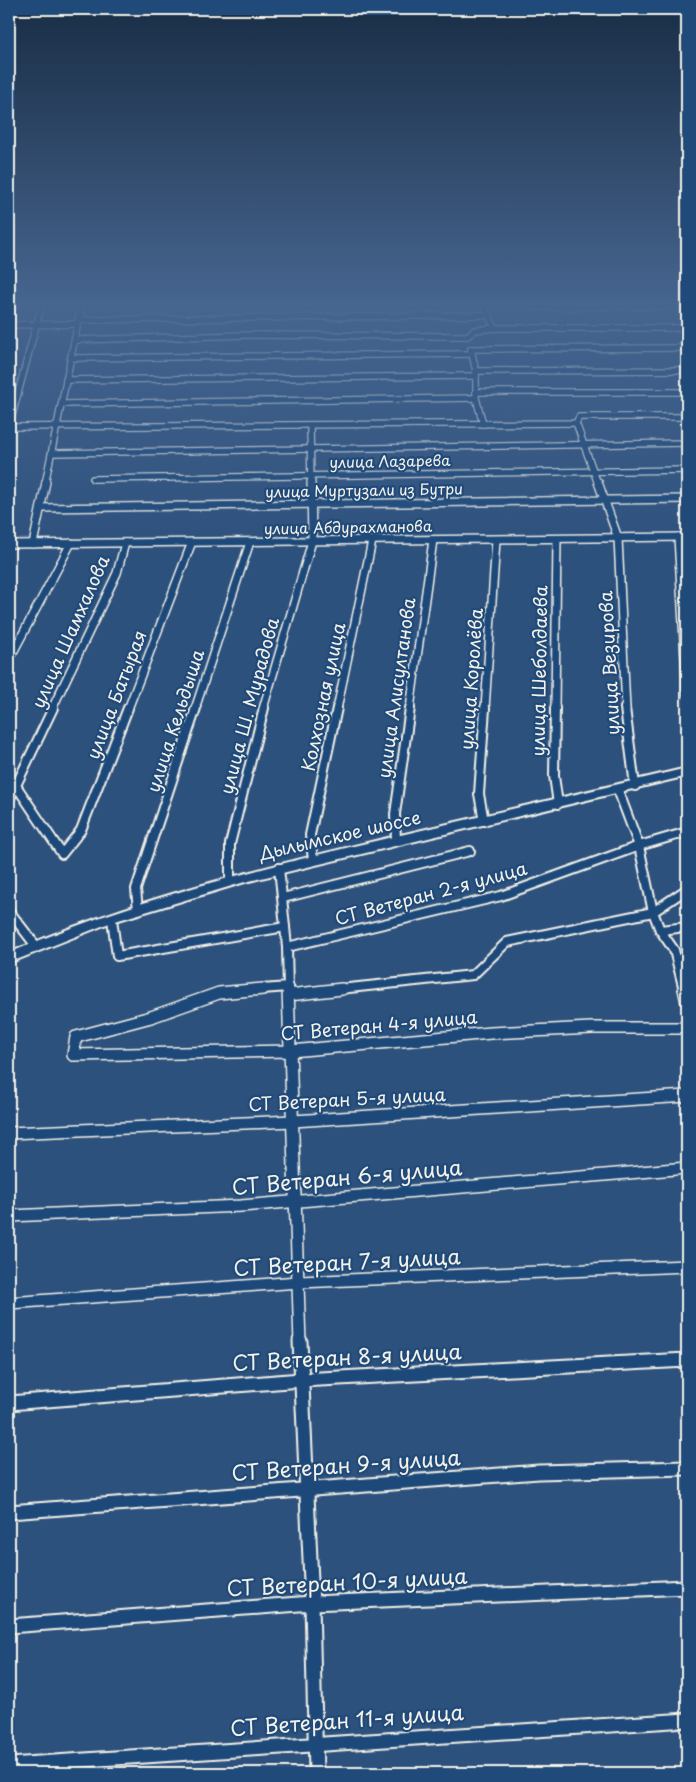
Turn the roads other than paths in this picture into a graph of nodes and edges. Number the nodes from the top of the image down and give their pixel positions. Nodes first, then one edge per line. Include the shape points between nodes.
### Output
1 (20, 386) edge
2 (65, 386) edge
3 (476, 386) edge
4 (687, 392) edge
5 (476, 395) junction
6 (62, 404) junction
7 (687, 416) edge
8 (576, 423) junction
9 (483, 424) junction
10 (310, 425) junction
11 (57, 426) junction
12 (9, 427) edge
13 (687, 442) edge
14 (584, 444) junction
15 (309, 448) junction
16 (52, 453) junction
17 (687, 470) edge
18 (595, 472) junction
19 (310, 476) junction
20 (93, 479) dead end
21 (687, 499) edge
22 (606, 500) junction
23 (310, 504) junction
24 (41, 508) junction
25 (687, 537) edge
26 (618, 538) junction
27 (678, 538) junction
28 (557, 539) junction
29 (433, 540) junction
30 (496, 540) junction
31 (312, 541) junction
32 (372, 541) junction
33 (192, 542) junction
34 (250, 542) junction
35 (125, 543) junction
36 (33, 544) junction
37 (71, 544) junction
38 (9, 545) edge
39 (9, 660) edge
40 (687, 694) edge
41 (687, 772) edge
42 (13, 785) edge
43 (635, 786) junction
44 (618, 790) junction
45 (9, 800) edge
46 (558, 804) junction
47 (484, 821) junction
48 (687, 832) edge
49 (396, 841) junction
50 (639, 846) junction
51 (470, 851) dead end
52 (62, 854) joint
53 (313, 860) junction
54 (279, 868) junction
55 (230, 881) junction
56 (687, 890) edge
57 (283, 898) junction
58 (138, 910) junction
59 (9, 911) edge
60 (653, 912) junction
61 (112, 919) junction
62 (285, 927) junction
63 (687, 927) edge
64 (660, 930) junction
65 (36, 946) junction
66 (287, 947) junction
67 (9, 958) edge
68 (289, 991) junction
69 (687, 1002) edge
70 (687, 1028) edge
71 (291, 1051) junction
72 (687, 1096) edge
73 (293, 1121) junction
74 (9, 1133) edge
75 (687, 1168) edge
76 (296, 1202) junction
77 (9, 1216) edge
78 (687, 1266) edge
79 (299, 1282) junction
80 (9, 1303) edge
81 (687, 1360) edge
82 (301, 1380) junction
83 (9, 1403) edge
84 (687, 1468) edge
85 (306, 1489) junction
86 (9, 1512) edge
87 (687, 1587) edge
88 (312, 1603) junction
89 (9, 1626) edge
90 (687, 1720) edge
91 (315, 1745) junction
92 (9, 1765) edge
93 (316, 1773) edge

1 - 12 street
2 - 6 street
3 - 5 street
4 - 5 street
5 - 6 street
5 - 9 street
6 - 11 street
7 - 8 street via 579,417
8 - 9 street
8 - 14 street, улица Везирова
9 - 10 street
10 - 11 street
10 - 15 street, улица Ш. Мурадова
11 - 12 street
11 - 16 street
13 - 14 street
14 - 15 street
14 - 18 street, улица Везирова
15 - 16 street
15 - 19 street, улица Ш. Мурадова
16 - 24 street
17 - 18 street, улица Лазарева
18 - 19 street, улица Лазарева
18 - 22 street, улица Везирова
19 - 20 street, улица Лазарева
19 - 23 street, улица Ш. Мурадова
21 - 22 street, улица Муртузали из Бутри
22 - 23 street, улица Муртузали из Бутри
22 - 26 street, улица Везирова
23 - 24 street, улица Муртузали из Бутри
23 - 31 street, улица Ш. Мурадова
24 - 36 street
25 - 27 street, улица Абдурахманова
26 - 27 street, улица Абдурахманова
26 - 28 street, улица Абдурахманова
26 - 43 street, улица Везирова via 624,696
27 - 40 street
28 - 30 street, улица Абдурахманова
28 - 46 street, улица Шеболдаева via 554,776
29 - 30 street, улица Абдурахманова
29 - 32 street, улица Абдурахманова
29 - 49 street, улица Алисултанова via 395,814
30 - 47 street, улица Королёва via 479,794
31 - 32 street, улица Абдурахманова
31 - 34 street, улица Абдурахманова
31 - 55 street, улица Ш. Мурадова via 242,791 230,844
32 - 53 street, Колхозная улица via 310,835
33 - 34 street, улица Абдурахманова
33 - 35 street, улица Абдурахманова
33 - 52 street, улица Батырая via 81,830
34 - 58 street, улица Кельдыша via 136,889
35 - 37 street, улица Абдурахманова
35 - 42 street, улица Шамхалова via 117,573
36 - 37 street, улица Абдурахманова
36 - 38 street, улица Абдурахманова
37 - 39 street
41 - 43 main road, Дылымское шоссе
42 - 45 street, улица Шамхалова
42 - 52 street
43 - 44 main road, Дылымское шоссе
44 - 46 main road, Дылымское шоссе
44 - 50 street
46 - 47 main road, Дылымское шоссе
47 - 49 main road, Дылымское шоссе
48 - 50 street, СТ Ветеран 2-я улица
49 - 53 main road, Дылымское шоссе
50 - 60 street
50 - 66 street, СТ Ветеран 2-я улица via 501,896
51 - 57 street
53 - 54 main road, Дылымское шоссе
54 - 55 main road, Дылымское шоссе
54 - 57 street
55 - 58 main road, Дылымское шоссе
56 - 60 street
57 - 62 street
58 - 61 main road, Дылымское шоссе
59 - 65 street
60 - 64 street
60 - 68 street via 508,942 473,975
61 - 62 street via 117,956
61 - 65 main road, Дылымское шоссе
62 - 66 street
63 - 64 street
64 - 69 street via 674,950
65 - 67 main road, Дылымское шоссе
66 - 68 street
68 - 71 street
68 - 71 street, СТ Ветеран 4-я улица via 219,993 151,1017 76,1037 73,1055
70 - 71 street, СТ Ветеран 4-я улица via 491,1033
71 - 73 street
72 - 73 street, СТ Ветеран 5-я улица
73 - 74 street, СТ Ветеран 5-я улица
73 - 76 street
75 - 76 street, СТ Ветеран 6-я улица
76 - 77 street, СТ Ветеран 6-я улица
76 - 79 street
78 - 79 street, СТ Ветеран 7-я улица
79 - 80 street, СТ Ветеран 7-я улица
79 - 82 street
81 - 82 street, СТ Ветеран 8-я улица
82 - 83 street, СТ Ветеран 8-я улица
82 - 85 street
84 - 85 street, СТ Ветеран 9-я улица via 539,1472
85 - 86 street, СТ Ветеран 9-я улица
85 - 88 street
87 - 88 street, СТ Ветеран 10-я улица
88 - 89 street, СТ Ветеран 10-я улица
88 - 91 street
90 - 91 street, СТ Ветеран 11-я улица
91 - 92 street, СТ Ветеран 11-я улица
91 - 93 street

